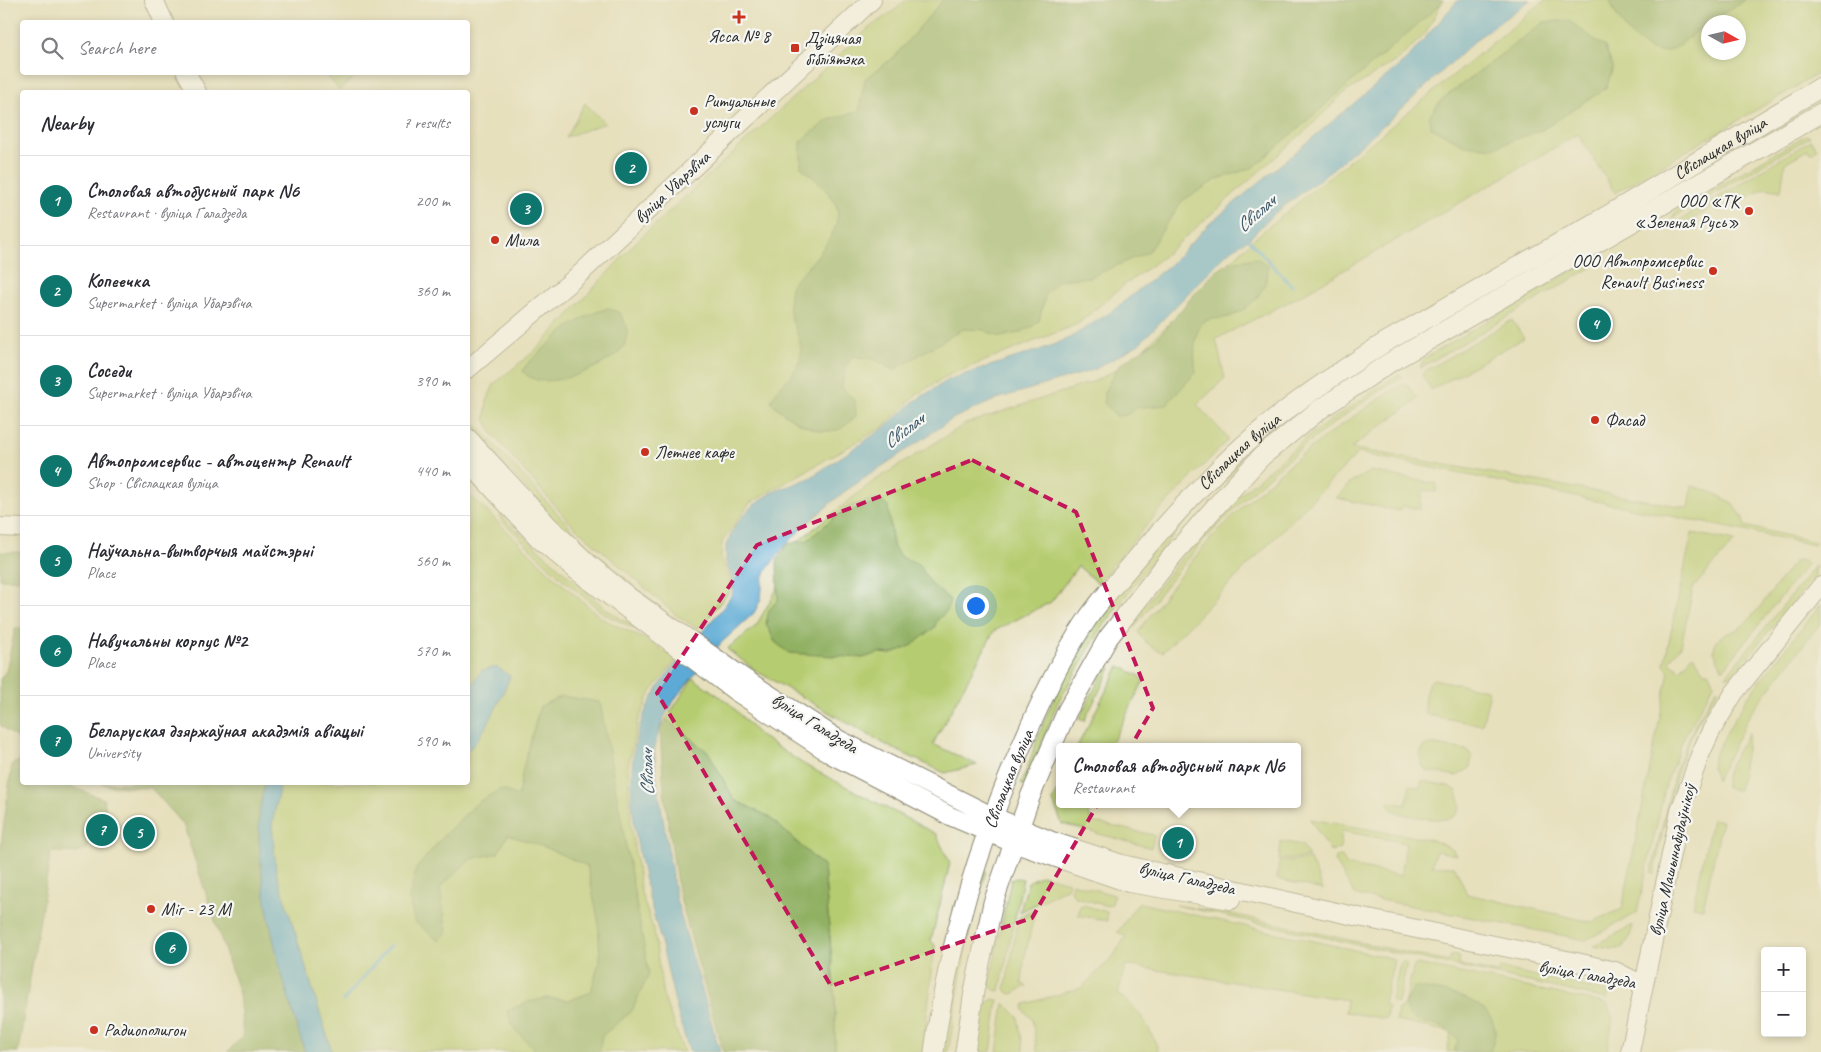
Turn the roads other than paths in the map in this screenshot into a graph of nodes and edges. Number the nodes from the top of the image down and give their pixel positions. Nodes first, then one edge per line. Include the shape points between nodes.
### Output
1 (154, 0) edge
2 (872, 0) edge
3 (163, 20) edge
4 (188, 75) edge
5 (1821, 87) edge
6 (197, 90) edge
7 (1821, 113) edge
8 (470, 367) edge
9 (470, 440) edge
10 (470, 464) edge
11 (0, 527) edge
12 (20, 528) edge
13 (1821, 586) edge
14 (666, 631) junction
15 (989, 824) junction
16 (1016, 836) junction
17 (1643, 985) junction
18 (934, 1052) edge
19 (965, 1052) edge
20 (1630, 1052) edge

1 - 3 main road
2 - 8 main road, вуліца Убарэвіча via 582,272
4 - 6 main road
5 - 15 main road, Свіслацкая вуліца via 1615,211 1384,343 1291,406 1246,443 1192,495 1088,618 1042,698
7 - 16 main road, Свіслацкая вуліца via 1389,363 1319,410 1262,456 1172,555 1108,638 1067,712
9 - 14 main road, вуліца Галадзеда via 550,527
10 - 14 main road, вуліца Галадзеда via 540,539 576,571
11 - 12 main road
13 - 17 main road, вуліца Машынабудаўнікоў via 1734,694 1700,755 1680,811
14 - 15 main road, вуліца Галадзеда via 740,684
15 - 16 main road, вуліца Галадзеда
15 - 18 main road, Свіслацкая вуліца via 952,945
16 - 17 main road, вуліца Галадзеда via 1122,864 1615,971
16 - 19 main road, Свіслацкая вуліца via 990,913
17 - 20 main road, вуліца Машынабудаўнікоў

